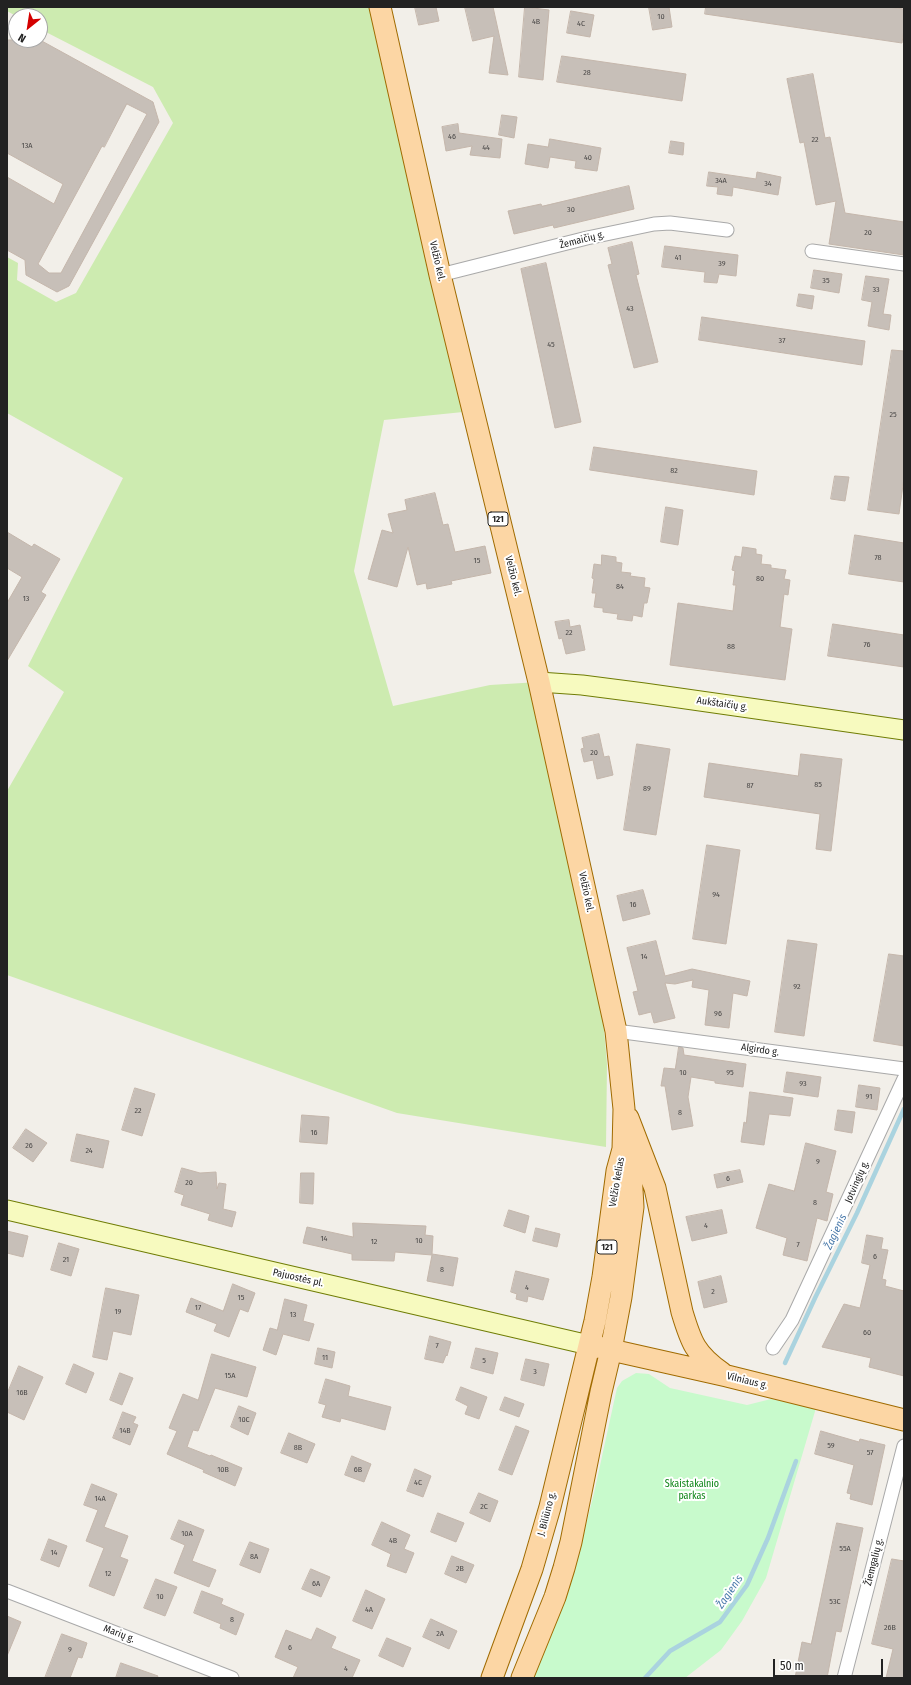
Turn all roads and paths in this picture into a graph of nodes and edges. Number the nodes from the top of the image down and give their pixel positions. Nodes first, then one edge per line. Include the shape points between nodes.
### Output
1 (380, 7) edge
2 (727, 230) dead end
3 (812, 250) dead end
4 (904, 264) edge
5 (440, 275) junction
6 (540, 682) junction
7 (904, 730) edge
8 (616, 1031) junction
9 (904, 1069) edge
10 (904, 1079) edge
11 (624, 1109) junction
12 (623, 1149) junction
13 (7, 1210) edge
14 (589, 1345) junction
15 (773, 1348) dead end
16 (611, 1350) junction
17 (727, 1376) junction
18 (904, 1420) edge
19 (904, 1446) edge
20 (7, 1591) edge
21 (232, 1678) edge
22 (492, 1678) edge
23 (522, 1678) edge
24 (844, 1678) edge

1 - 5 main road, Velžio kel. / 121
2 - 5 street, Žemaičių g. via 670,223 654,224
3 - 4 street
5 - 6 main road, Velžio kel. / 121
6 - 7 main road, Aukštaičių g. via 644,693
6 - 8 main road, Velžio kel. / 121
8 - 9 street, Algirdo g.
8 - 11 main road, Velžio kel. / 121
10 - 15 street, Jotvingių g. via 792,1320
11 - 12 main road, Velžio kel. / 121
11 - 17 main road via 655,1188 688,1331 701,1356
12 - 14 main road, Velžio kelias / 121 via 617,1171 603,1277
12 - 16 main road, Velžio kelias / 121 via 631,1172 633,1207
13 - 14 main road, Pajuostės pl.
14 - 16 main road, Vilniaus g.
14 - 22 main road, J. Biliūno g. via 550,1507 532,1569
16 - 17 main road, Vilniaus g.
16 - 23 main road via 564,1568
17 - 18 main road, Vilniaus g.
19 - 24 street, Žiemgalių g.
20 - 21 street, Marių g.

